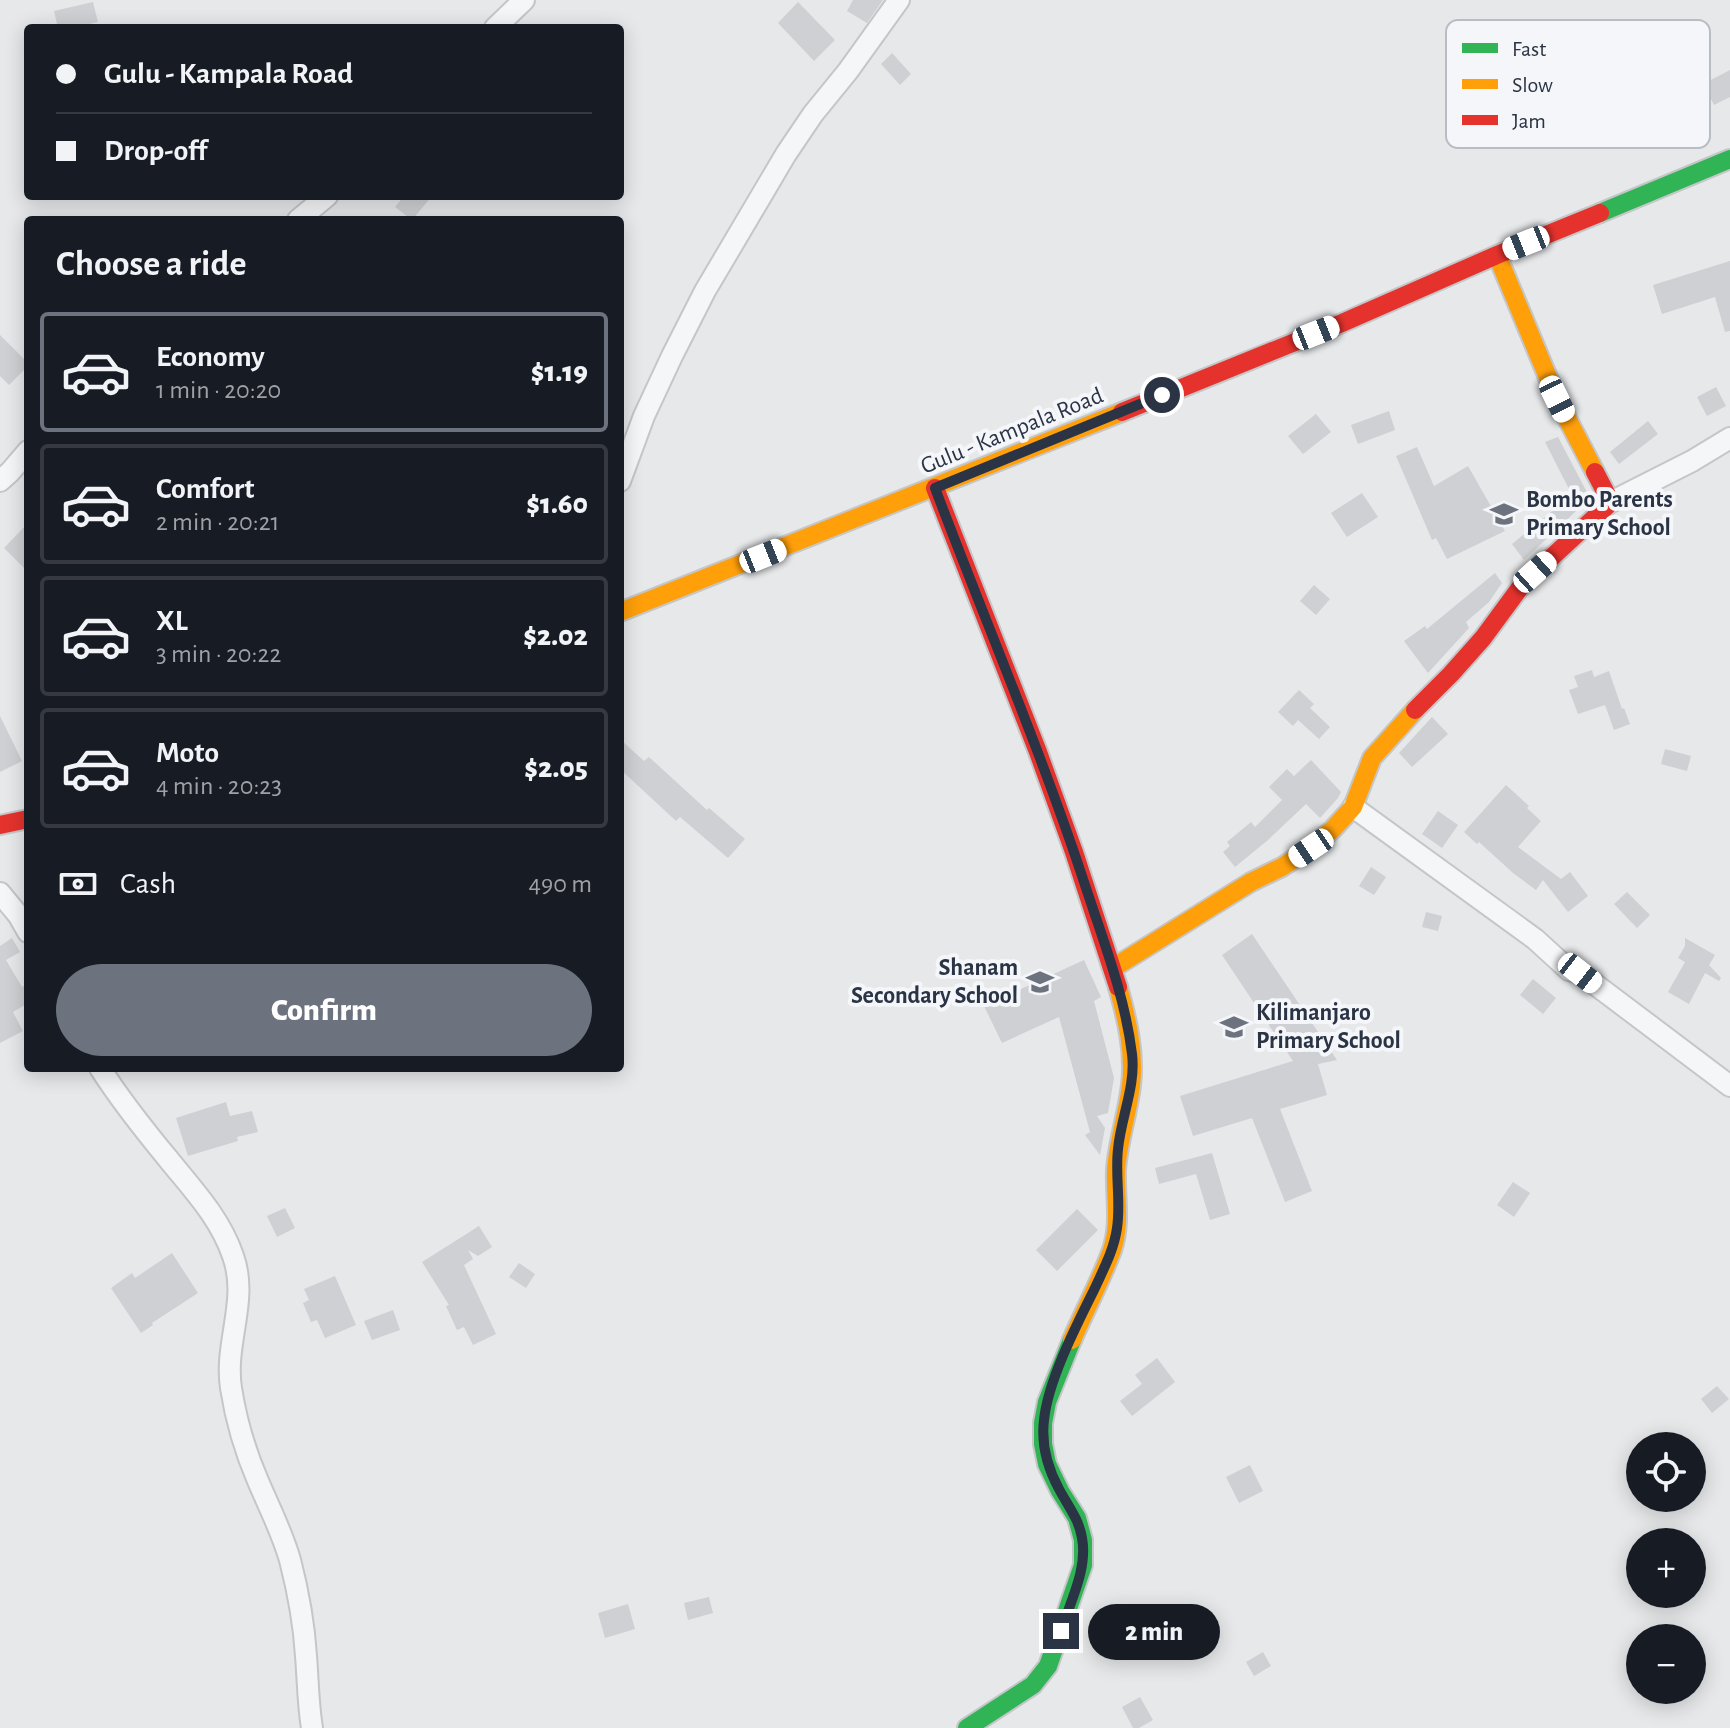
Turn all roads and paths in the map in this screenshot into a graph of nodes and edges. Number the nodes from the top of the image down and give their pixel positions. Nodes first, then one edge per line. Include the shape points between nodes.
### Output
1 (524, 0) edge
2 (899, 0) edge
3 (499, 24) edge
4 (1730, 159) edge
5 (322, 200) edge
6 (303, 216) edge
7 (1497, 255) junction
8 (1730, 438) edge
9 (24, 456) edge
10 (624, 470) edge
11 (0, 481) edge
12 (935, 488) junction
13 (1609, 503) junction
14 (624, 610) edge
15 (1353, 807) junction
16 (24, 820) edge
17 (0, 825) edge
18 (0, 893) edge
19 (24, 925) edge
20 (1113, 968) junction
21 (103, 1072) edge
22 (1730, 1086) edge
23 (312, 1728) edge
24 (967, 1728) edge

1 - 3 street
2 - 10 street via 806,124 705,291 644,416
4 - 7 street, Gulu - Kampala Road
5 - 6 street
7 - 12 street, Gulu - Kampala Road
7 - 13 street via 1546,375
8 - 13 street
9 - 11 street
12 - 14 street, Gulu - Kampala Road
12 - 20 street via 1038,752
13 - 15 street via 1522,585 1483,638 1397,728 1372,758
15 - 20 street via 1311,848
15 - 22 street
16 - 17 street
18 - 19 street
20 - 24 street via 1132,1058 1118,1148 1118,1227 1052,1387 1043,1423 1047,1464 1077,1518 1083,1565 1048,1666 1033,1685
21 - 23 street via 219,1222 234,1258 239,1293 230,1384 242,1436 278,1524 301,1607

